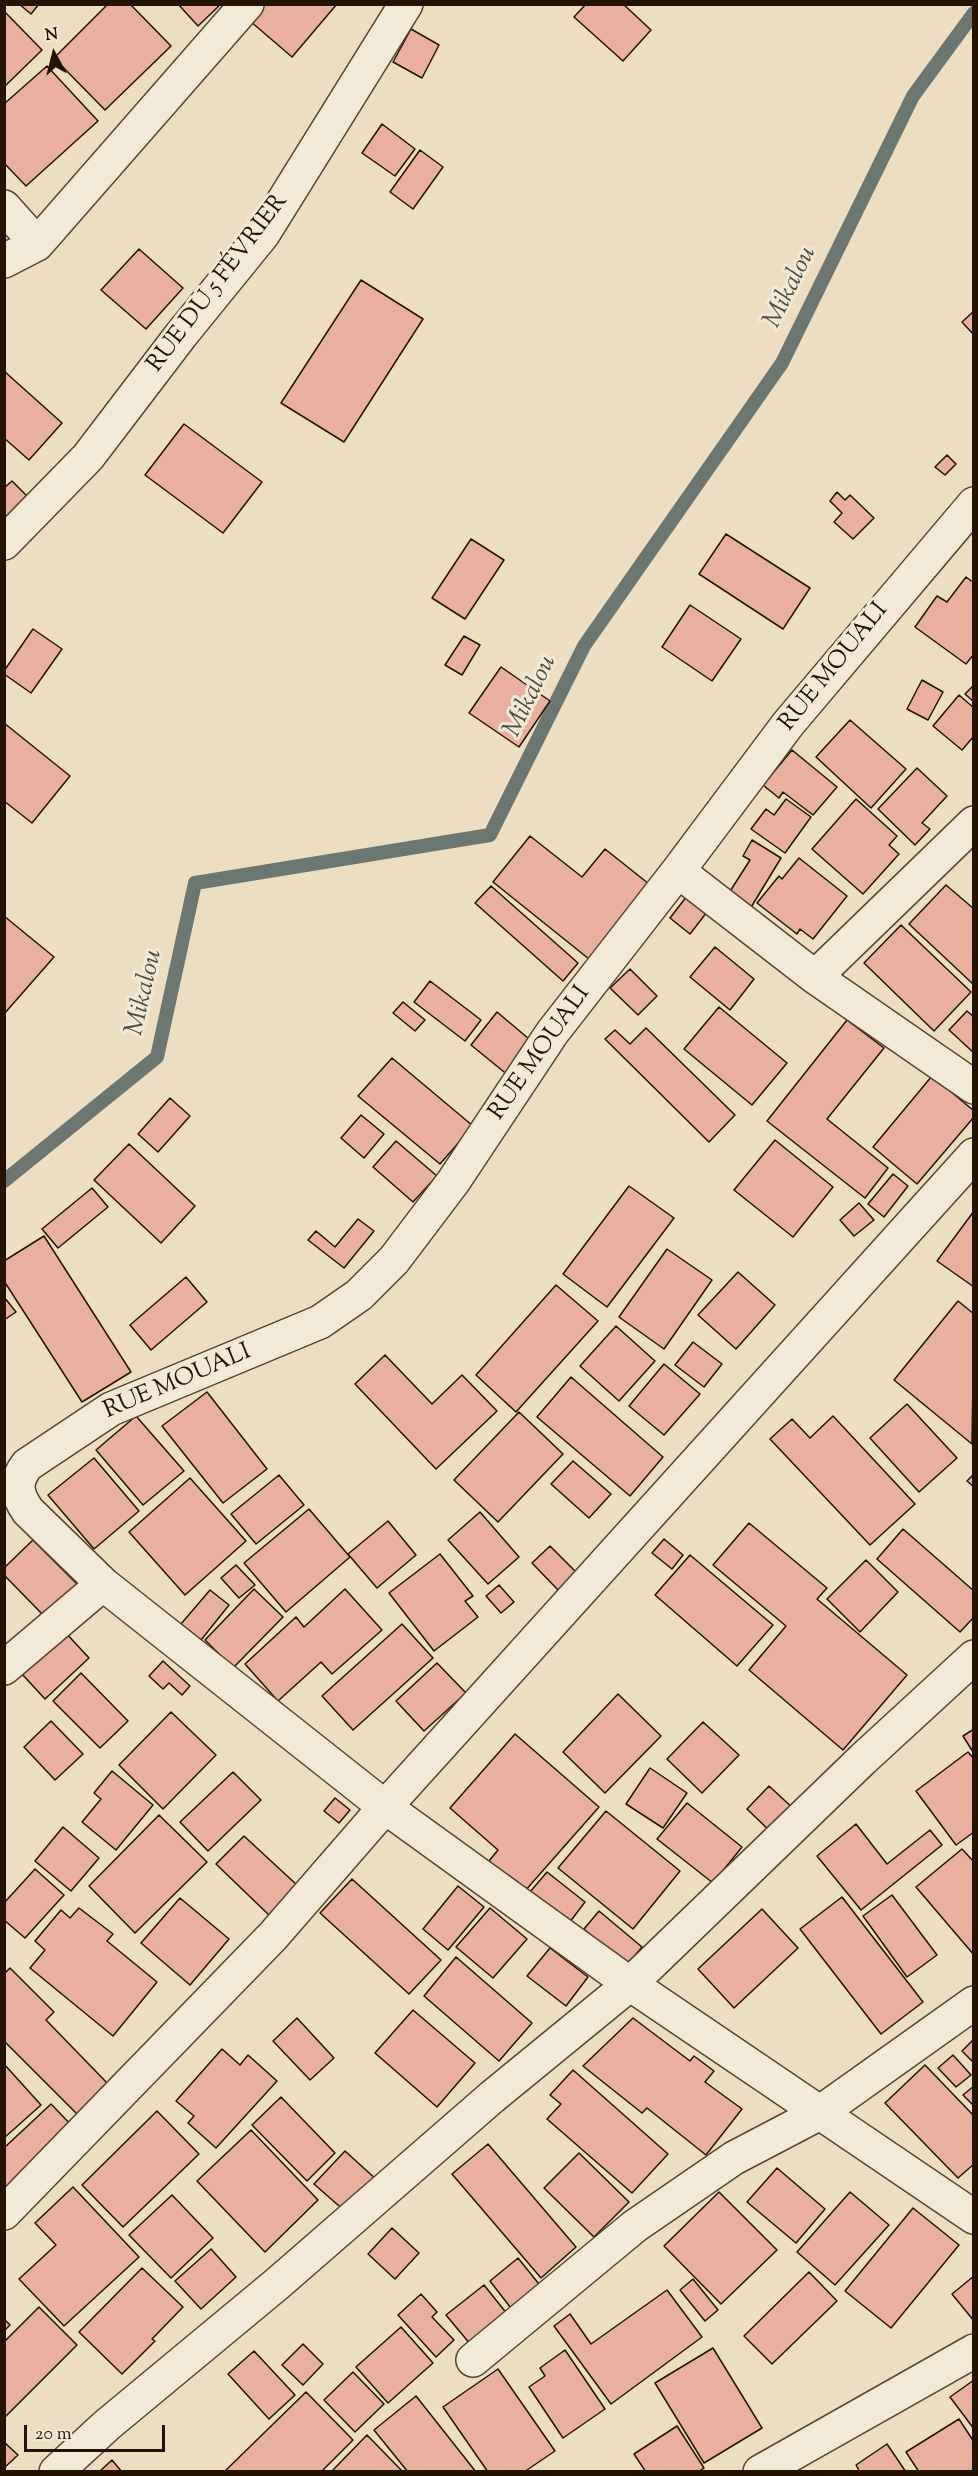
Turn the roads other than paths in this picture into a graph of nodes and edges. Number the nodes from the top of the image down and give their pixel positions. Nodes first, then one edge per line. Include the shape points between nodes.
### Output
1 (247, 4) edge
2 (406, 4) edge
3 (4, 207) edge
4 (37, 244) junction
5 (4, 261) edge
6 (974, 504) edge
7 (4, 543) edge
8 (974, 823) edge
9 (678, 871) junction
10 (815, 977) junction
11 (974, 1087) edge
12 (974, 1155) edge
13 (103, 1584) junction
14 (974, 1657) edge
15 (4, 1668) edge
16 (385, 1807) junction
17 (630, 1984) junction
18 (974, 2002) edge
19 (818, 2114) junction
20 (4, 2213) edge
21 (974, 2217) edge
22 (974, 2351) edge
23 (473, 2360) dead end
24 (56, 2472) edge
25 (760, 2472) edge

1 - 4 street
2 - 7 street, RUE DU 5 FÉVRIER via 263,234 88,457
3 - 4 street
4 - 5 street
6 - 9 street, RUE MOUALI via 788,724
8 - 10 street
9 - 10 street
9 - 13 street, RUE MOUALI via 552,1033 446,1191 394,1260 359,1295 320,1322 111,1409 27,1465 16,1486 27,1511
10 - 11 street
12 - 16 street
13 - 15 street
13 - 16 street
14 - 17 street
16 - 17 street
16 - 20 street via 273,1936
17 - 19 street
17 - 24 street via 492,2097
18 - 19 street
19 - 21 street
19 - 23 street via 735,2158 635,2226
22 - 25 street

